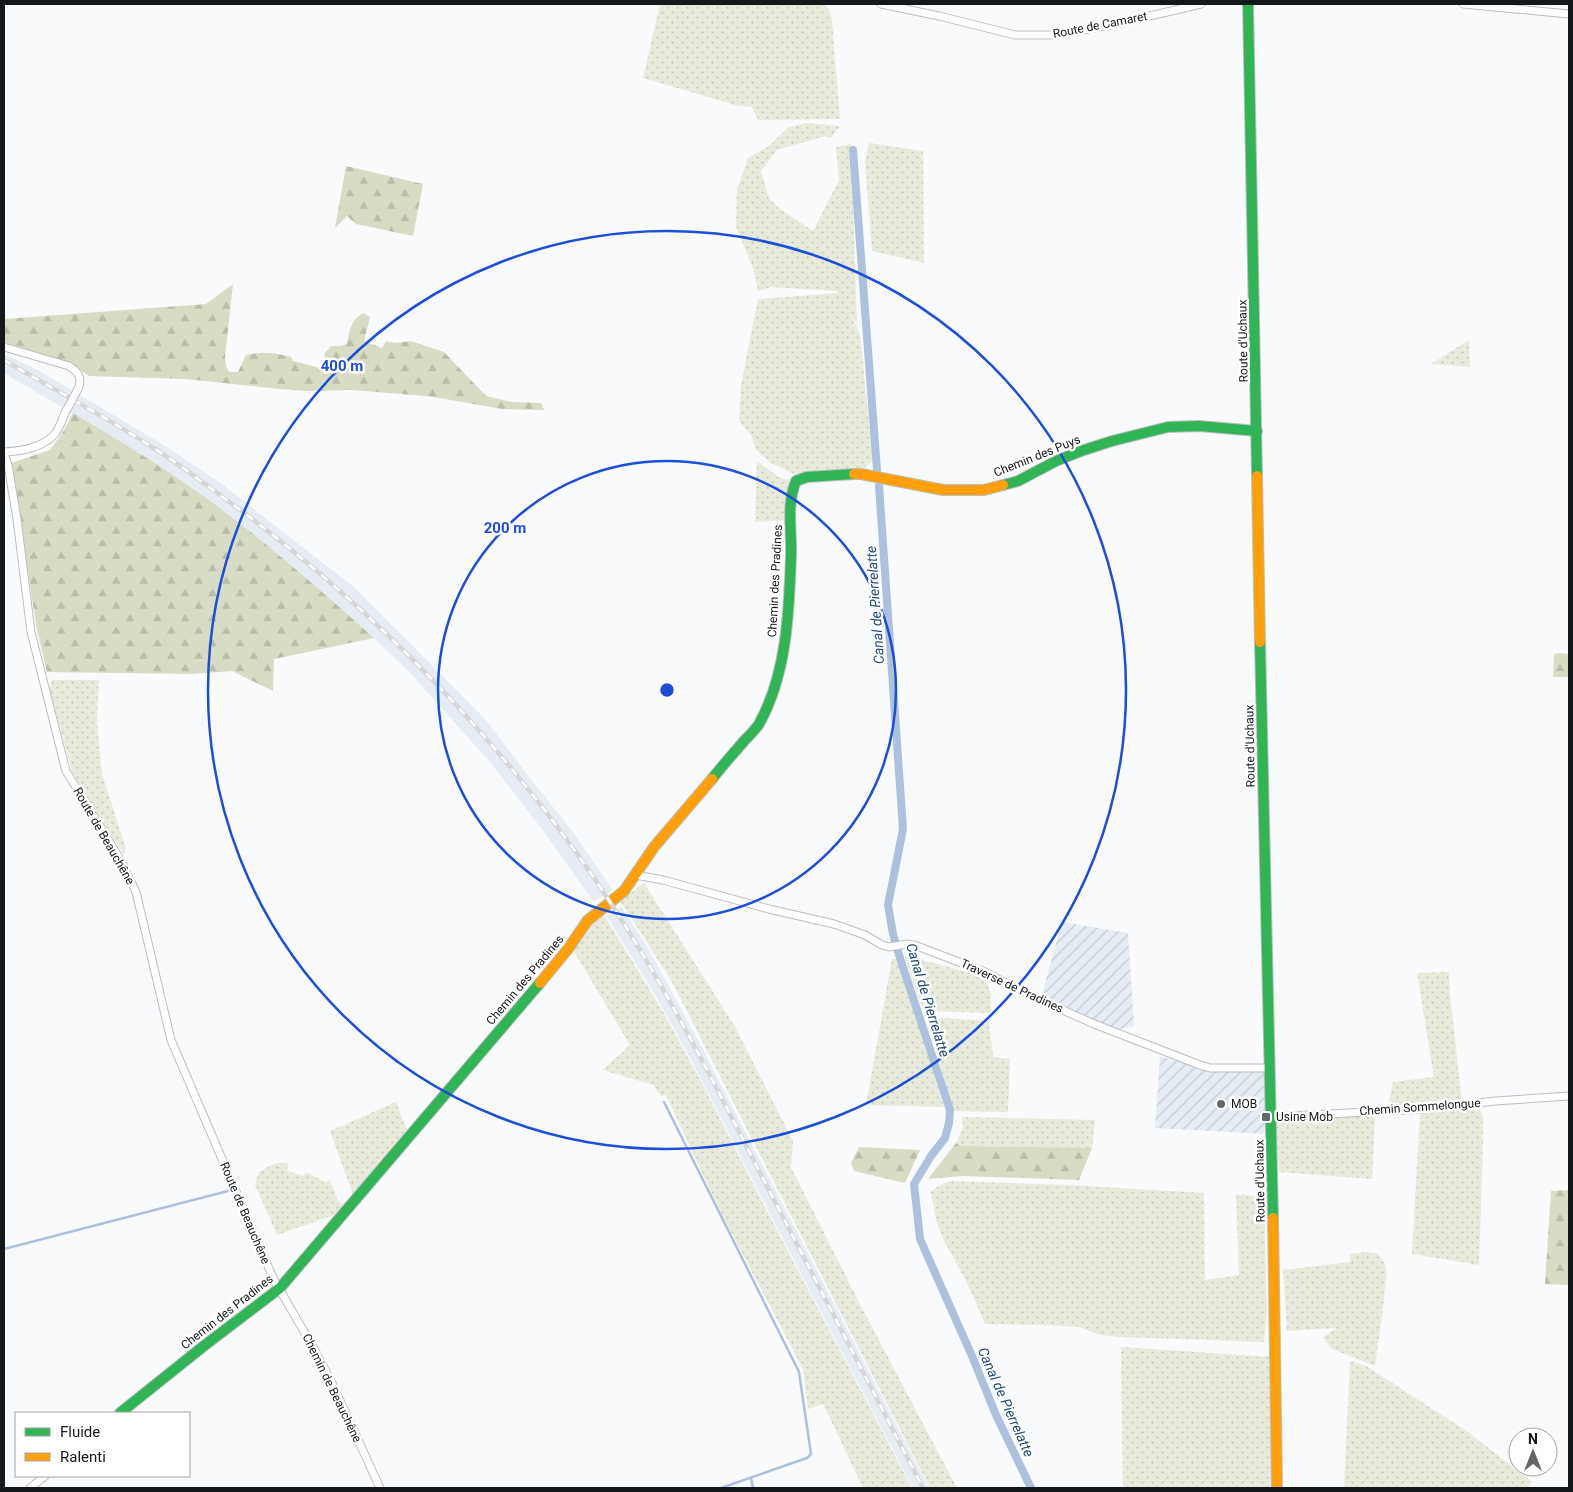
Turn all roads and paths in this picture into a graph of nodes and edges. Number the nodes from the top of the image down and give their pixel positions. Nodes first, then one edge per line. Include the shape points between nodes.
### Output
1 (882, 4) edge
2 (1201, 4) edge
3 (1248, 4) edge
4 (1463, 4) edge
5 (1569, 14) edge
6 (4, 347) edge
7 (1257, 431) junction
8 (4, 453) edge
9 (796, 481) joint
10 (636, 875) junction
11 (1270, 1067) junction
12 (1569, 1096) edge
13 (1272, 1118) junction
14 (280, 1288) junction
15 (121, 1412) edge
16 (44, 1477) edge
17 (30, 1488) edge
18 (380, 1488) edge
19 (1277, 1488) edge

1 - 2 street, Route de Camaret via 1015,35 1058,35
3 - 7 street, Route d'Uchaux
4 - 5 street
6 - 8 street, bridge via 69,366 80,378 78,389 55,434 39,446
7 - 9 street, Chemin des Puys via 1199,426 1154,430 1112,441 1056,461 1018,480 984,490 944,490 861,474 807,477
7 - 11 street, Route d'Uchaux
8 - 14 street, Route de Beauchêne via 17,519 31,632 66,771 120,859 136,892 171,1040
9 - 10 street, Chemin des Pradines via 791,494 787,618 765,715 654,847
10 - 11 street, Traverse de Pradines via 834,924 882,945 917,946 985,972 1053,1006 1200,1066
10 - 14 street, Chemin des Pradines via 618,897 587,921 558,962
11 - 13 street, Route d'Uchaux
12 - 13 street, Chemin Sommelongue
13 - 19 street, Route d'Uchaux
14 - 15 street, Chemin des Pradines
14 - 18 street, Chemin de Beauchêne via 333,1385
16 - 17 street

